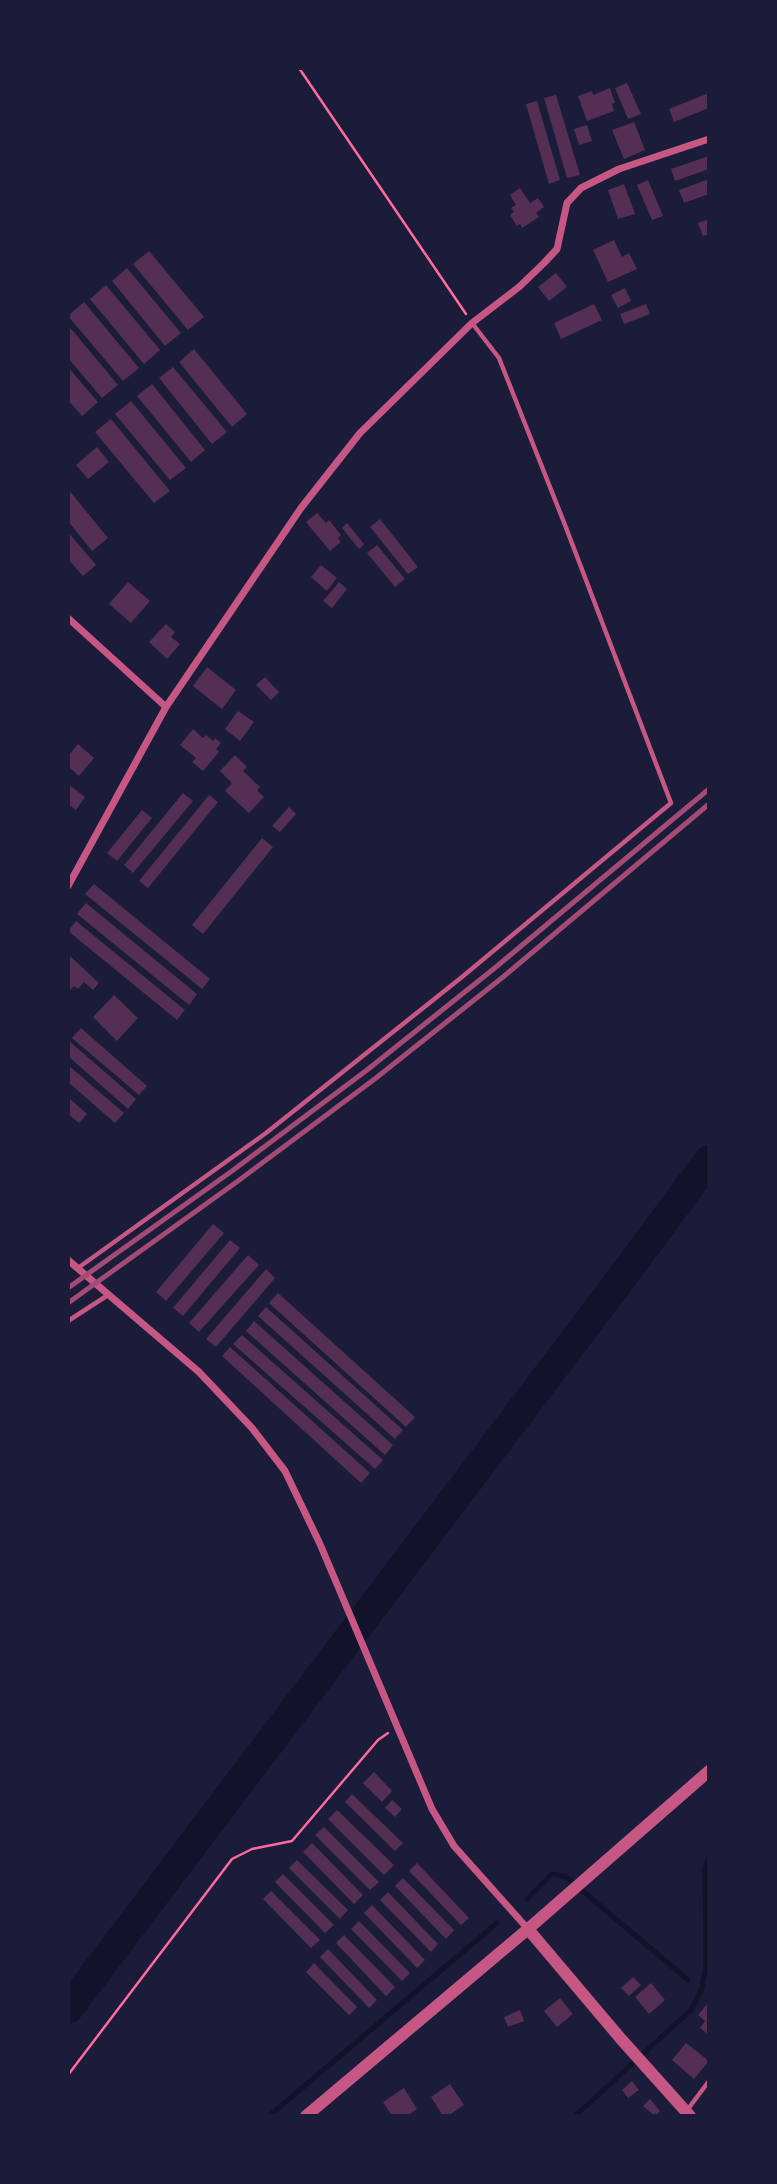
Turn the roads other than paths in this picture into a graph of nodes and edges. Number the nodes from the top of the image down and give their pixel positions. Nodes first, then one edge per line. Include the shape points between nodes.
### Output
1 (709, 139) edge
2 (472, 323) junction
3 (68, 618) edge
4 (166, 707) junction
5 (68, 886) edge
6 (68, 1260) edge
7 (78, 1268) junction
8 (108, 1295) junction
9 (68, 1321) edge
10 (709, 1771) edge
11 (528, 1929) junction
12 (709, 2081) edge
13 (688, 2114) edge
14 (306, 2116) edge

1 - 2 street via 619,169 581,188 567,203 556,249 519,288
2 - 4 street via 360,433 301,508
2 - 7 lane via 499,358 670,803 266,1133
3 - 4 street
4 - 5 street
6 - 7 street
7 - 8 street
8 - 9 lane
8 - 11 street via 199,1372 285,1471 330,1565 432,1809 454,1846
10 - 11 street
11 - 13 street
11 - 14 street
12 - 13 lane

